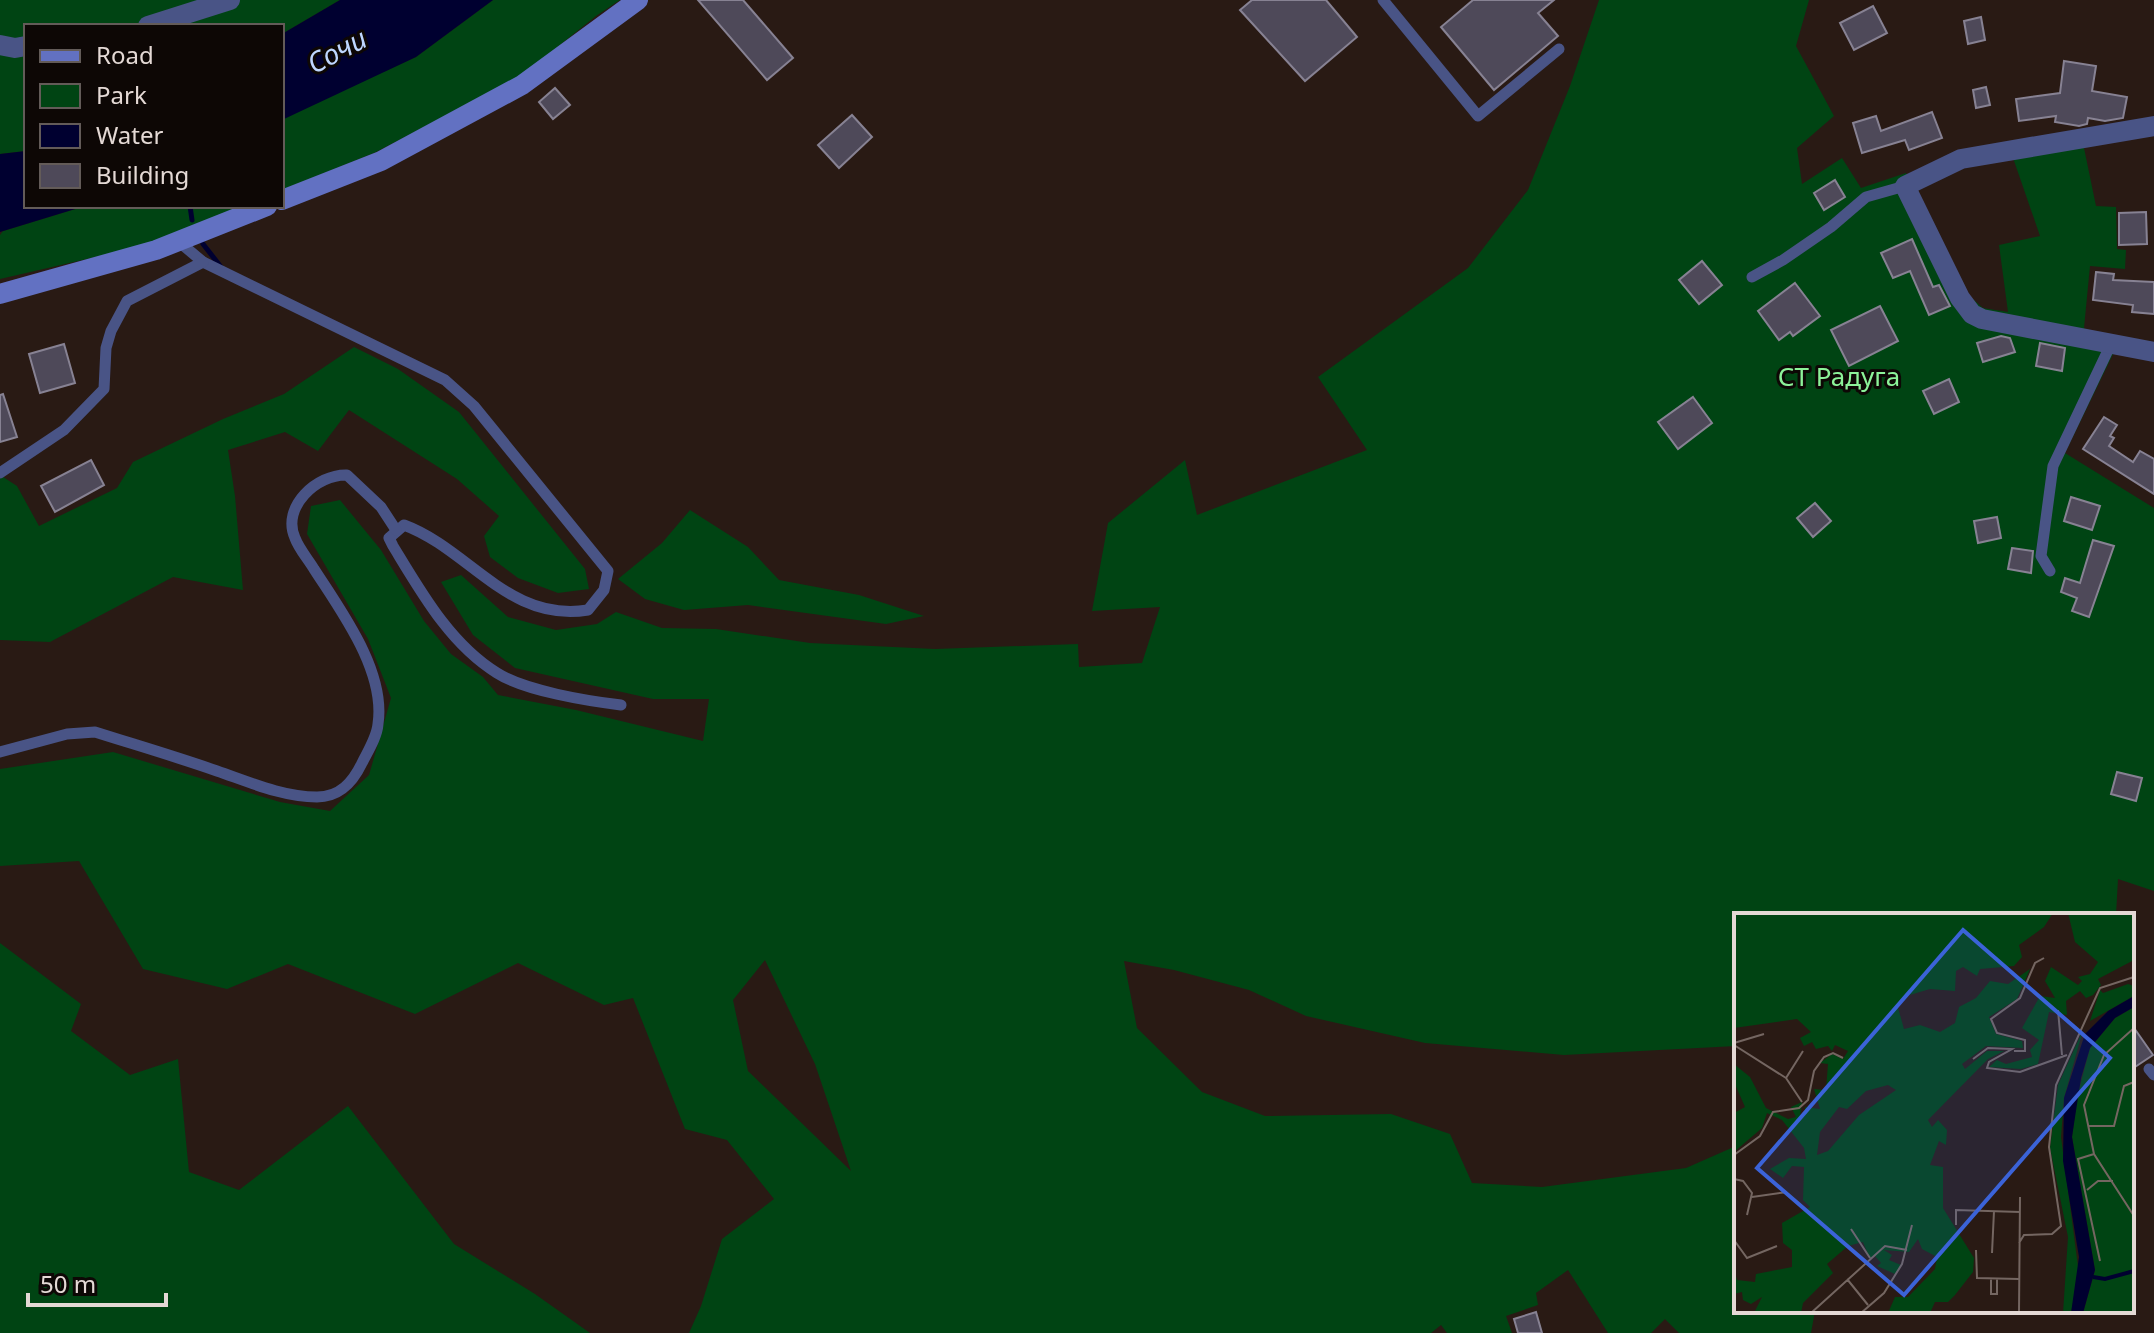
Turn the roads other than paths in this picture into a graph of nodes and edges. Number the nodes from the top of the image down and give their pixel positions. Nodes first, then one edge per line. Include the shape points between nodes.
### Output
1 (230, 0) edge
2 (638, 0) edge
3 (1389, 2) edge
4 (154, 24) edge
5 (0, 45) edge
6 (24, 46) edge
7 (1559, 49) dead end
8 (2154, 126) edge
9 (1905, 186) junction
10 (284, 199) edge
11 (262, 208) edge
12 (178, 241) junction
13 (203, 262) junction
14 (1752, 277) dead end
15 (0, 294) edge
16 (2111, 344) junction
17 (2154, 352) edge
18 (0, 473) edge
19 (396, 530) junction
20 (2050, 571) dead end
21 (621, 705) dead end
22 (0, 752) edge

1 - 4 street
2 - 10 street via 522,85 381,161
3 - 7 lane via 1478,116
5 - 6 street
8 - 9 street via 1961,159
9 - 14 lane via 1866,197 1831,227
9 - 16 street via 1972,314
11 - 12 street
12 - 13 lane
12 - 15 street
13 - 18 lane via 127,301 106,348 104,389 64,430
13 - 19 lane via 445,380 474,406 608,571 604,590 588,610 566,614 502,591 420,531 404,525
16 - 17 street
16 - 20 lane via 2053,466 2041,556
19 - 21 lane via 389,538 426,601 482,663 500,676 544,690
19 - 22 lane via 381,507 347,475 320,482 300,499 291,520 294,538 370,666 379,723 347,787 318,797 276,791 95,732

